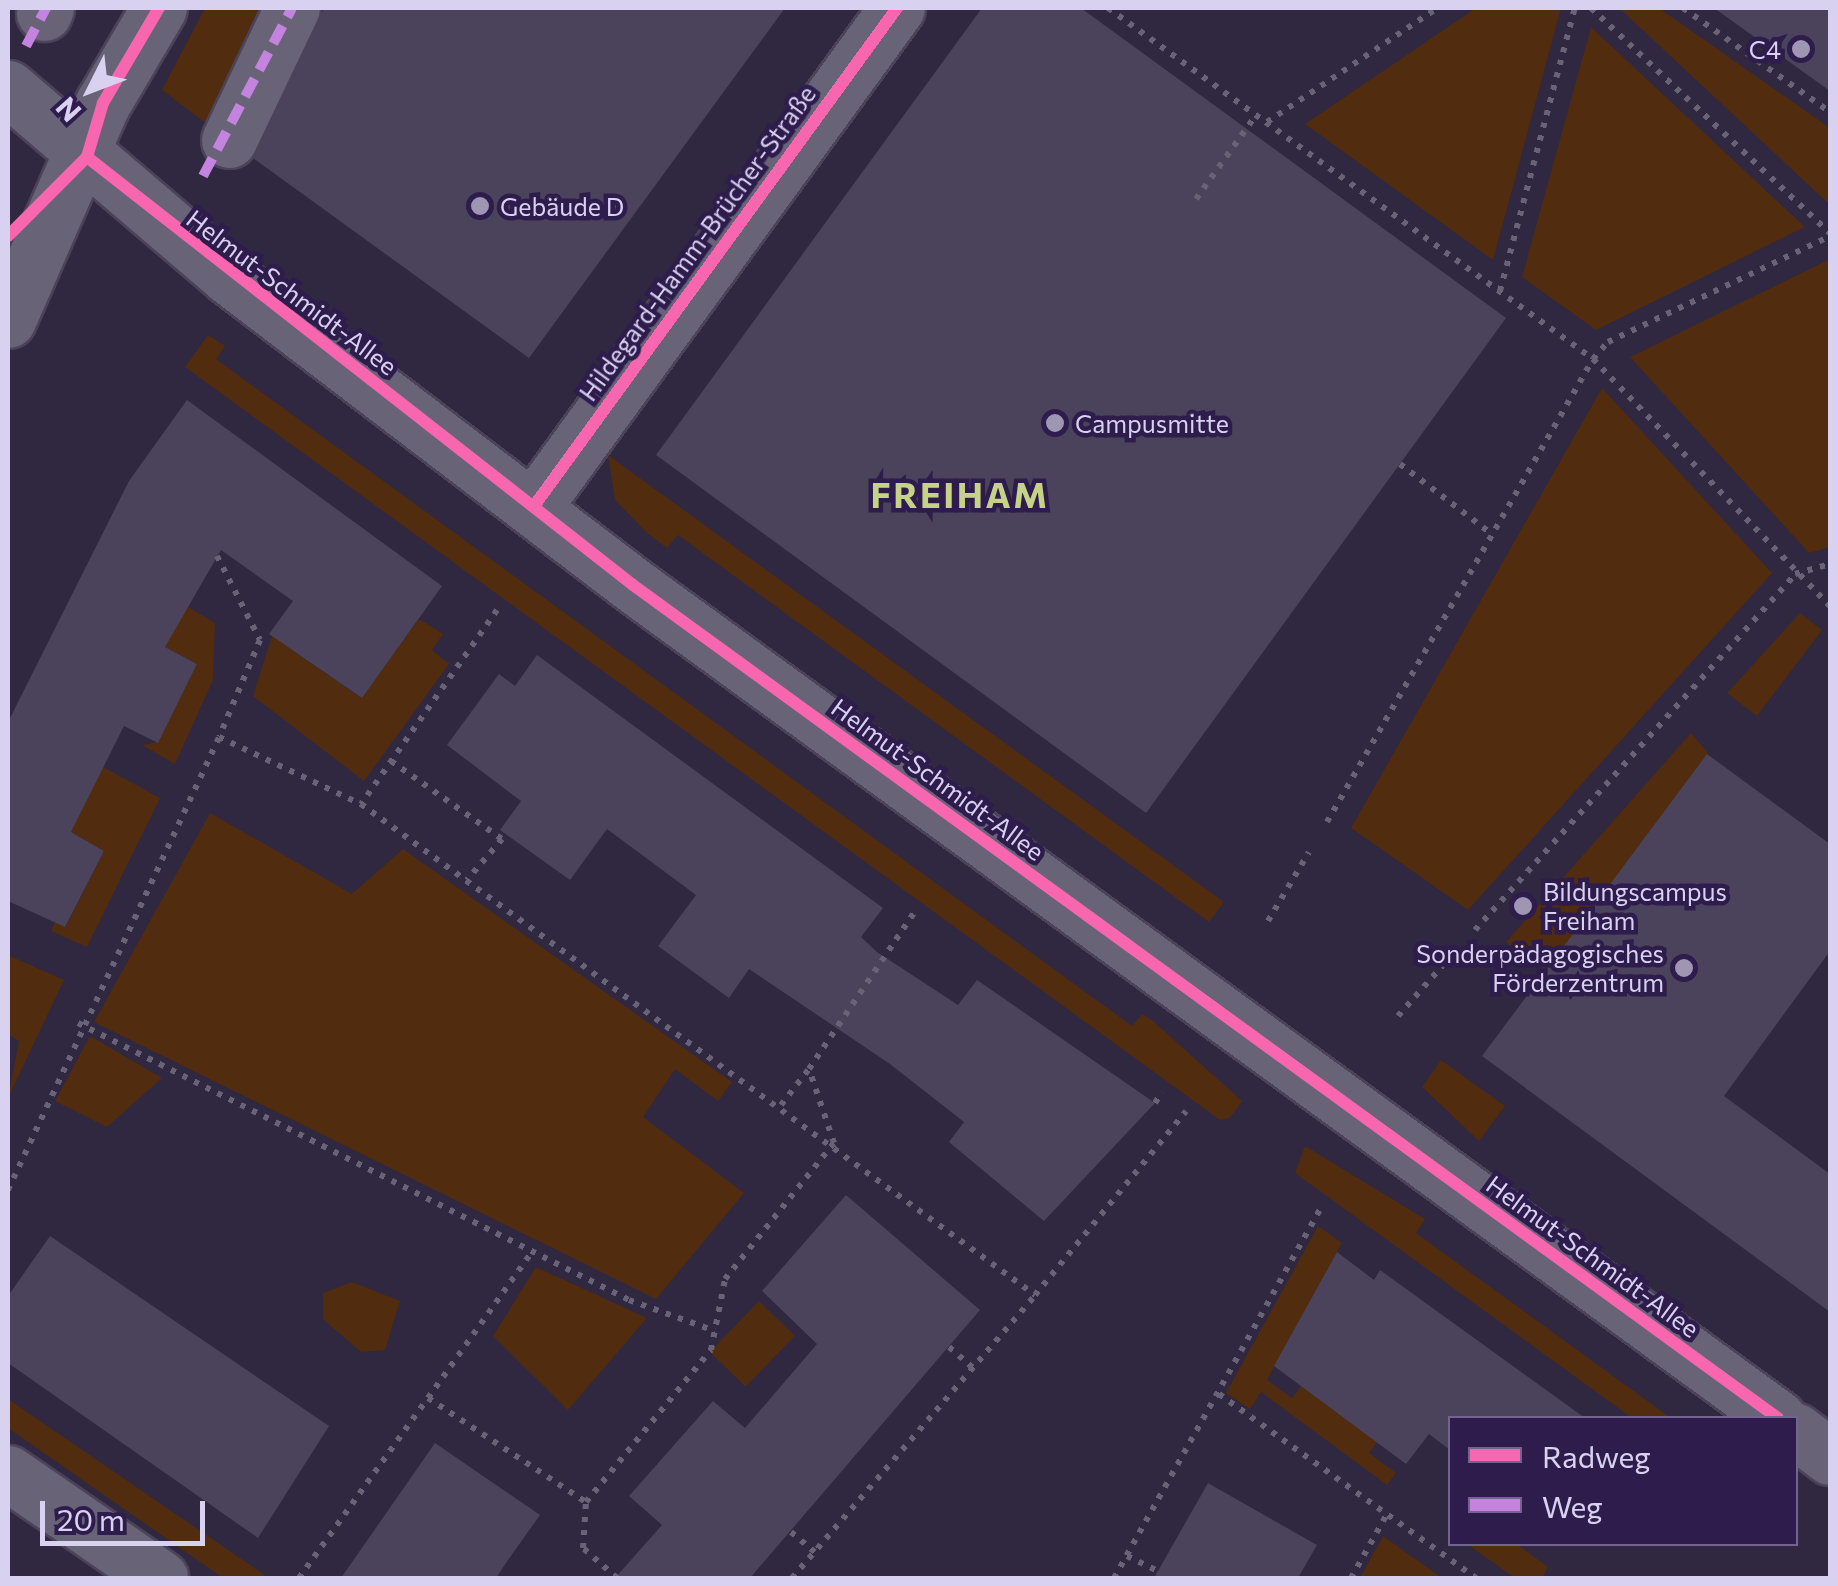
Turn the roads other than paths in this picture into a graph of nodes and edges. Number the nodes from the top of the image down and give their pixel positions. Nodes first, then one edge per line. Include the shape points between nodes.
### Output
1 (159, 8) edge
2 (292, 8) edge
3 (897, 8) edge
4 (8, 88) edge
5 (229, 140) dead end
6 (86, 157) junction
7 (8, 320) edge
8 (534, 506) junction
9 (1775, 1416) edge
10 (1798, 1433) edge
11 (1830, 1457) edge
12 (8, 1474) edge
13 (160, 1578) edge

1 - 6 street via 104,103
2 - 5 street
3 - 8 street, Hildegard-Hamm-Brücher-Straße
4 - 6 street, Helmut-Schmidt-Allee
6 - 7 street
6 - 8 street, Helmut-Schmidt-Allee
8 - 9 street, Helmut-Schmidt-Allee
10 - 11 street
12 - 13 street

